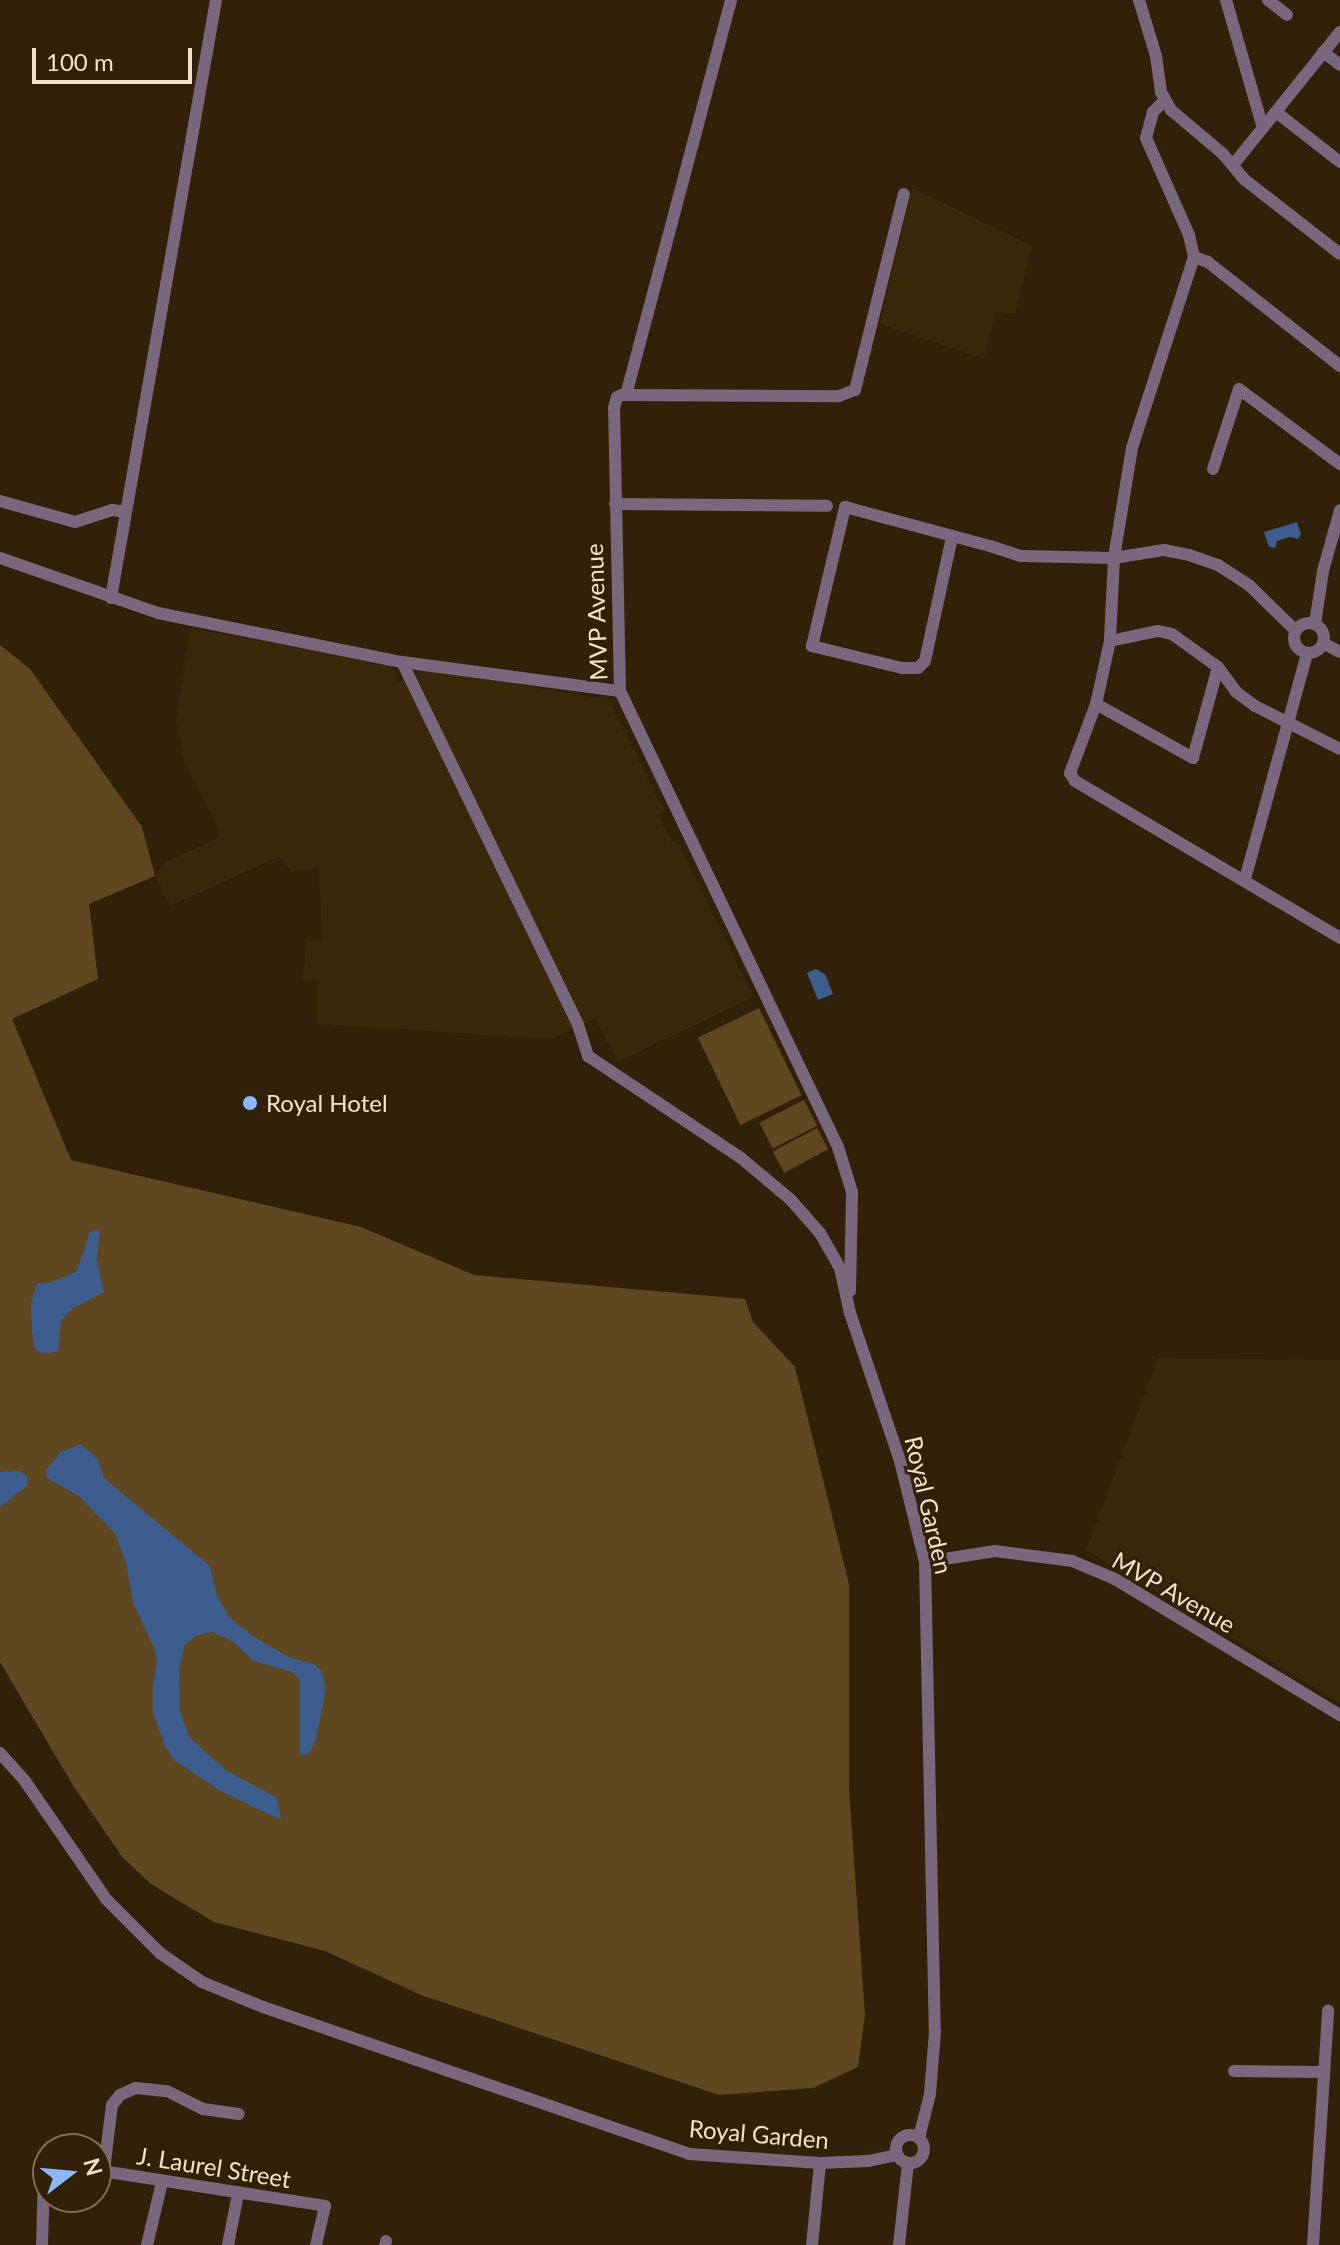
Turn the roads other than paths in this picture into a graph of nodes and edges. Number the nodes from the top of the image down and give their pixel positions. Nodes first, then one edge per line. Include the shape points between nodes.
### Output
1 (216, 0) edge
2 (731, 0) edge
3 (1139, 0) edge
4 (1226, 0) edge
5 (1268, 0) edge
6 (1287, 15) dead end
7 (1340, 32) edge
8 (1323, 52) junction
9 (1340, 65) edge
10 (1164, 101) junction
11 (1276, 112) junction
12 (1263, 128) junction
13 (1340, 162) edge
14 (1233, 165) junction
15 (904, 194) dead end
16 (1340, 254) edge
17 (1194, 257) junction
18 (1340, 366) edge
19 (626, 395) junction
20 (1340, 464) edge
21 (1213, 469) dead end
22 (0, 501) edge
23 (615, 504) junction
24 (827, 506) dead end
25 (1340, 510) edge
26 (126, 512) junction
27 (952, 537) junction
28 (0, 558) edge
29 (1114, 558) junction
30 (111, 598) junction
31 (1315, 624) junction
32 (1295, 630) junction
33 (1110, 641) junction
34 (1323, 643) junction
35 (1340, 652) edge
36 (1307, 654) junction
37 (402, 662) junction
38 (1218, 667) junction
39 (620, 691) junction
40 (1096, 704) junction
41 (1287, 722) junction
42 (1340, 749) edge
43 (1245, 879) junction
44 (1340, 938) edge
45 (850, 1313) junction
46 (925, 1562) junction
47 (1340, 1715) edge
48 (0, 1753) edge
49 (1328, 2010) dead end
50 (1234, 2071) dead end
51 (1324, 2072) junction
52 (239, 2114) dead end
53 (107, 2133) edge
54 (919, 2138) junction
55 (902, 2159) junction
56 (820, 2163) junction
57 (112, 2172) edge
58 (162, 2182) junction
59 (238, 2194) junction
60 (43, 2213) edge
61 (42, 2245) edge
62 (147, 2245) edge
63 (228, 2245) edge
64 (316, 2245) edge
65 (812, 2245) edge
66 (899, 2245) edge
67 (1313, 2245) edge

1 - 26 street
2 - 19 street
3 - 10 street
4 - 12 street
5 - 6 street
7 - 8 street
8 - 9 street
8 - 11 street
10 - 14 street
10 - 17 street via 1153,112 1146,138
11 - 12 street
11 - 13 street
12 - 14 street
14 - 16 street
15 - 19 street via 859,380 850,393
17 - 18 street via 1208,262
17 - 29 street via 1132,448
19 - 23 street, MVP Avenue via 614,401
20 - 21 street via 1239,389
22 - 26 street via 75,522 112,510
23 - 24 street
23 - 39 street, MVP Avenue
25 - 31 street
26 - 30 street
27 - 27 street via 925,661 918,668 812,646 845,507
27 - 29 street via 1021,556
28 - 30 street
29 - 32 street via 1164,550 1218,565 1250,586
29 - 33 street
30 - 37 street via 158,613
31 - 32 street
31 - 34 street
32 - 36 street via 1295,645
33 - 38 street via 1165,632
33 - 40 street
34 - 35 street
34 - 36 street
36 - 41 street
37 - 39 street
37 - 45 street, Royal Garden via 578,1025 588,1056 741,1158 790,1199 820,1233 840,1268
38 - 40 street via 1193,758
38 - 41 street via 1236,692
39 - 45 street, MVP Avenue via 838,1147 852,1192
40 - 43 street via 1071,764 1075,781
41 - 42 street
41 - 43 street
43 - 44 street
45 - 46 street, Royal Garden via 900,1461
46 - 47 street, MVP Avenue via 995,1551 1072,1561 1115,1579
46 - 54 street, Royal Garden via 935,2032 930,2094
48 - 56 street, Royal Garden via 106,1899 160,1953 202,1982 689,2154
49 - 51 street
50 - 51 street
51 - 67 street
52 - 53 street via 203,2109 167,2091 136,2088 112,2105
54 - 55 street via 909,2135 900,2140
54 - 55 street via 924,2153 918,2161
55 - 56 street, Royal Garden
55 - 66 street
56 - 65 street
57 - 58 street, J. Laurel Street
58 - 59 street, J. Laurel Street
58 - 62 street
59 - 63 street
59 - 64 street, J. Laurel Street via 325,2206
60 - 61 street

